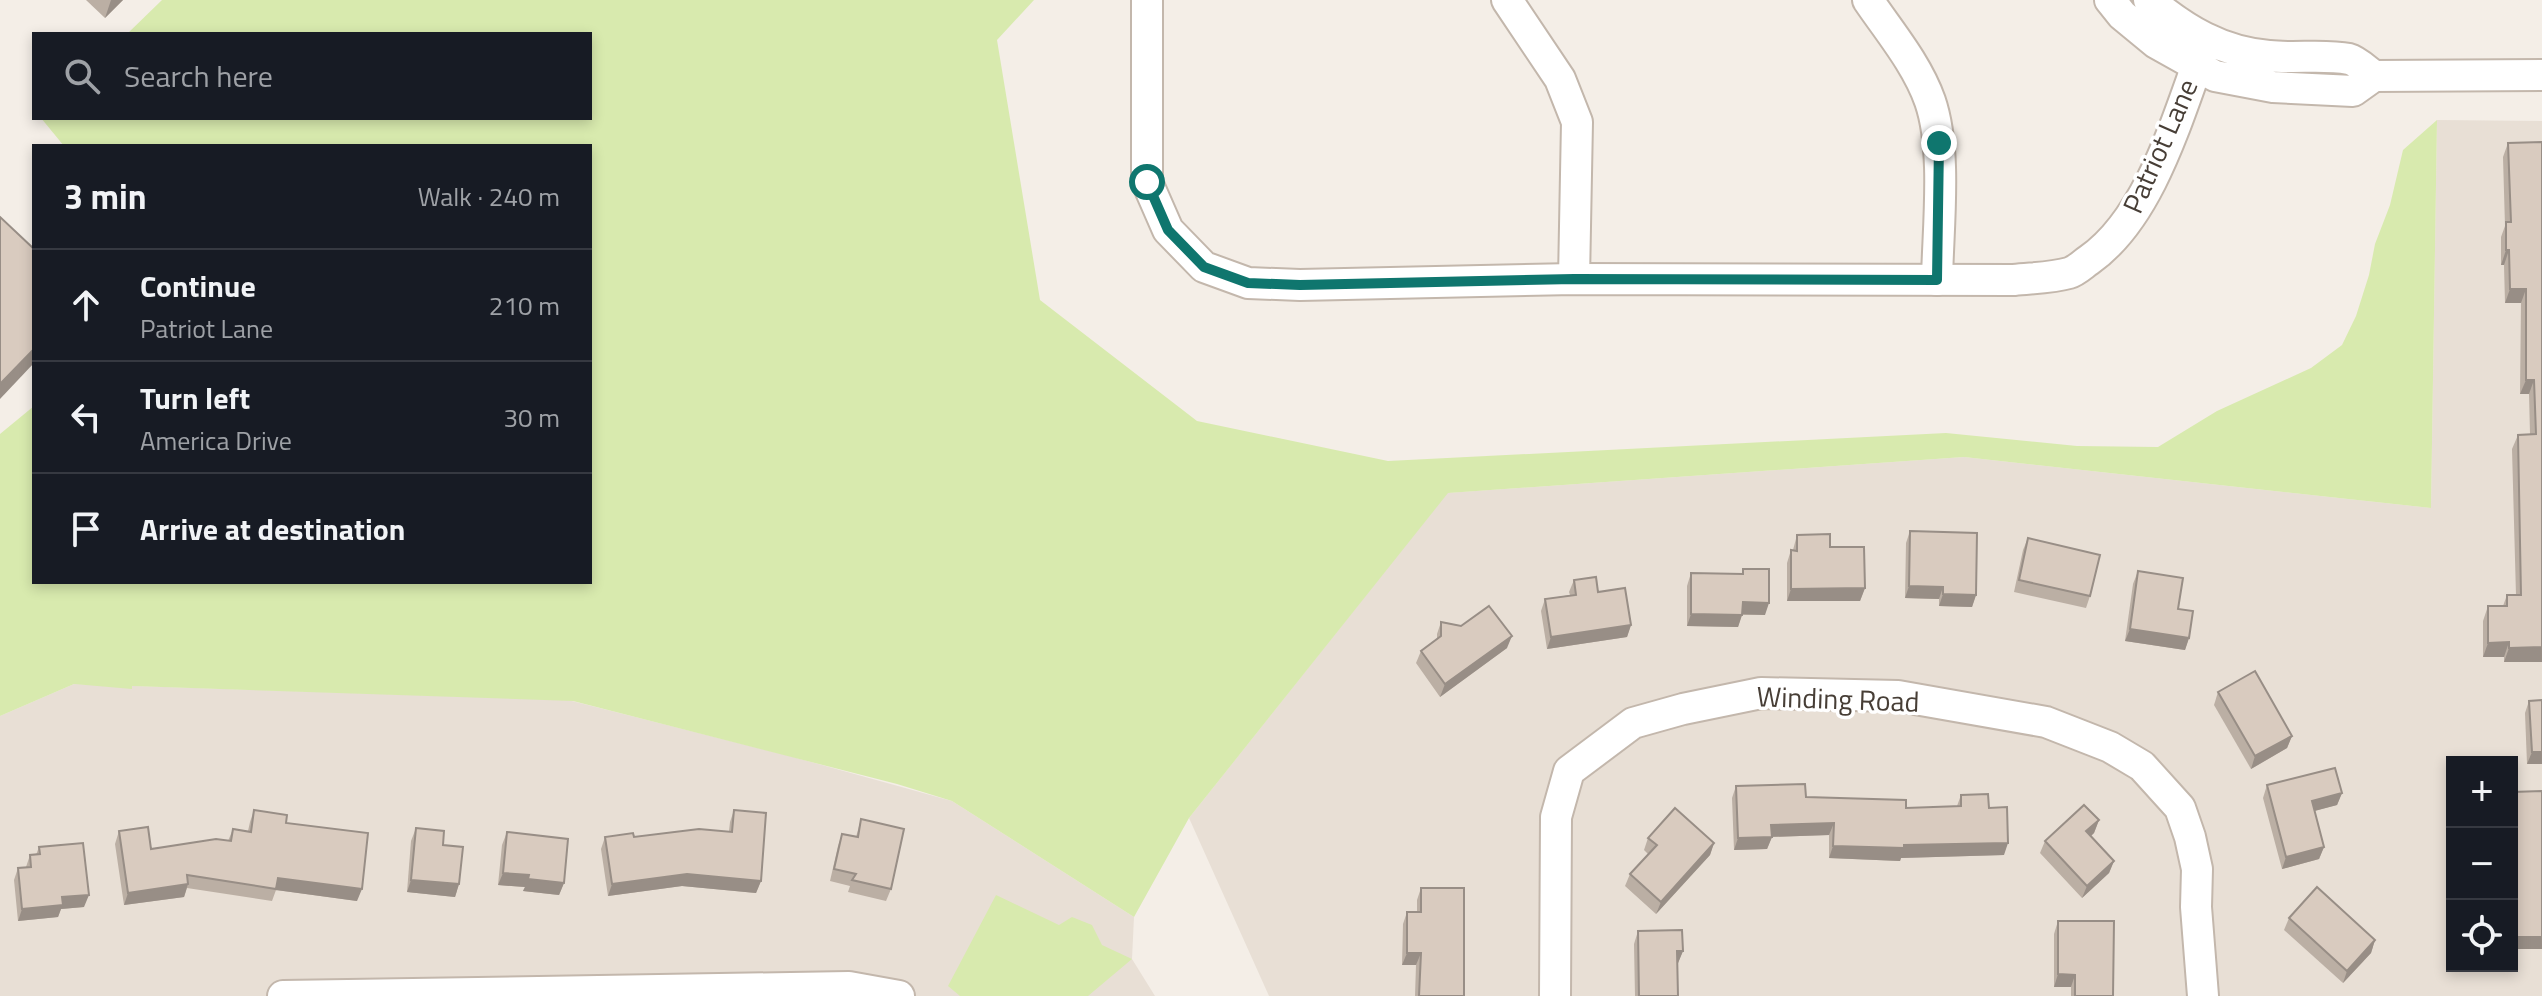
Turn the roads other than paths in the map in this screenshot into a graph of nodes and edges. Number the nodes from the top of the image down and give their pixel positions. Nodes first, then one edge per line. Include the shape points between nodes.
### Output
1 (1147, 0) edge
2 (1507, 0) edge
3 (1868, 0) edge
4 (2110, 0) edge
5 (2149, 0) edge
6 (2201, 54) junction
7 (2542, 75) edge
8 (1574, 279) junction
9 (1937, 280) junction
10 (283, 996) edge
11 (290, 996) edge
12 (899, 996) edge
13 (1555, 996) edge
14 (2203, 996) edge

1 - 8 street, Patriot Lane via 1147,182 1168,230 1204,267 1248,283
2 - 8 street via 1560,79 1577,122
3 - 9 street via 1929,100 1939,143
4 - 6 street via 2156,43
5 - 6 street
6 - 7 street via 2215,76 2273,87 2353,91 2374,76
6 - 9 street, Patriot Lane via 2150,184 2119,232 2095,256 2071,273 2014,280
8 - 9 street, Patriot Lane
10 - 11 street
11 - 12 street via 849,987
13 - 14 street, Winding Road via 1556,817 1569,771 1633,723 1761,693 1898,696 2046,722 2142,766 2180,808 2190,837 2197,869

